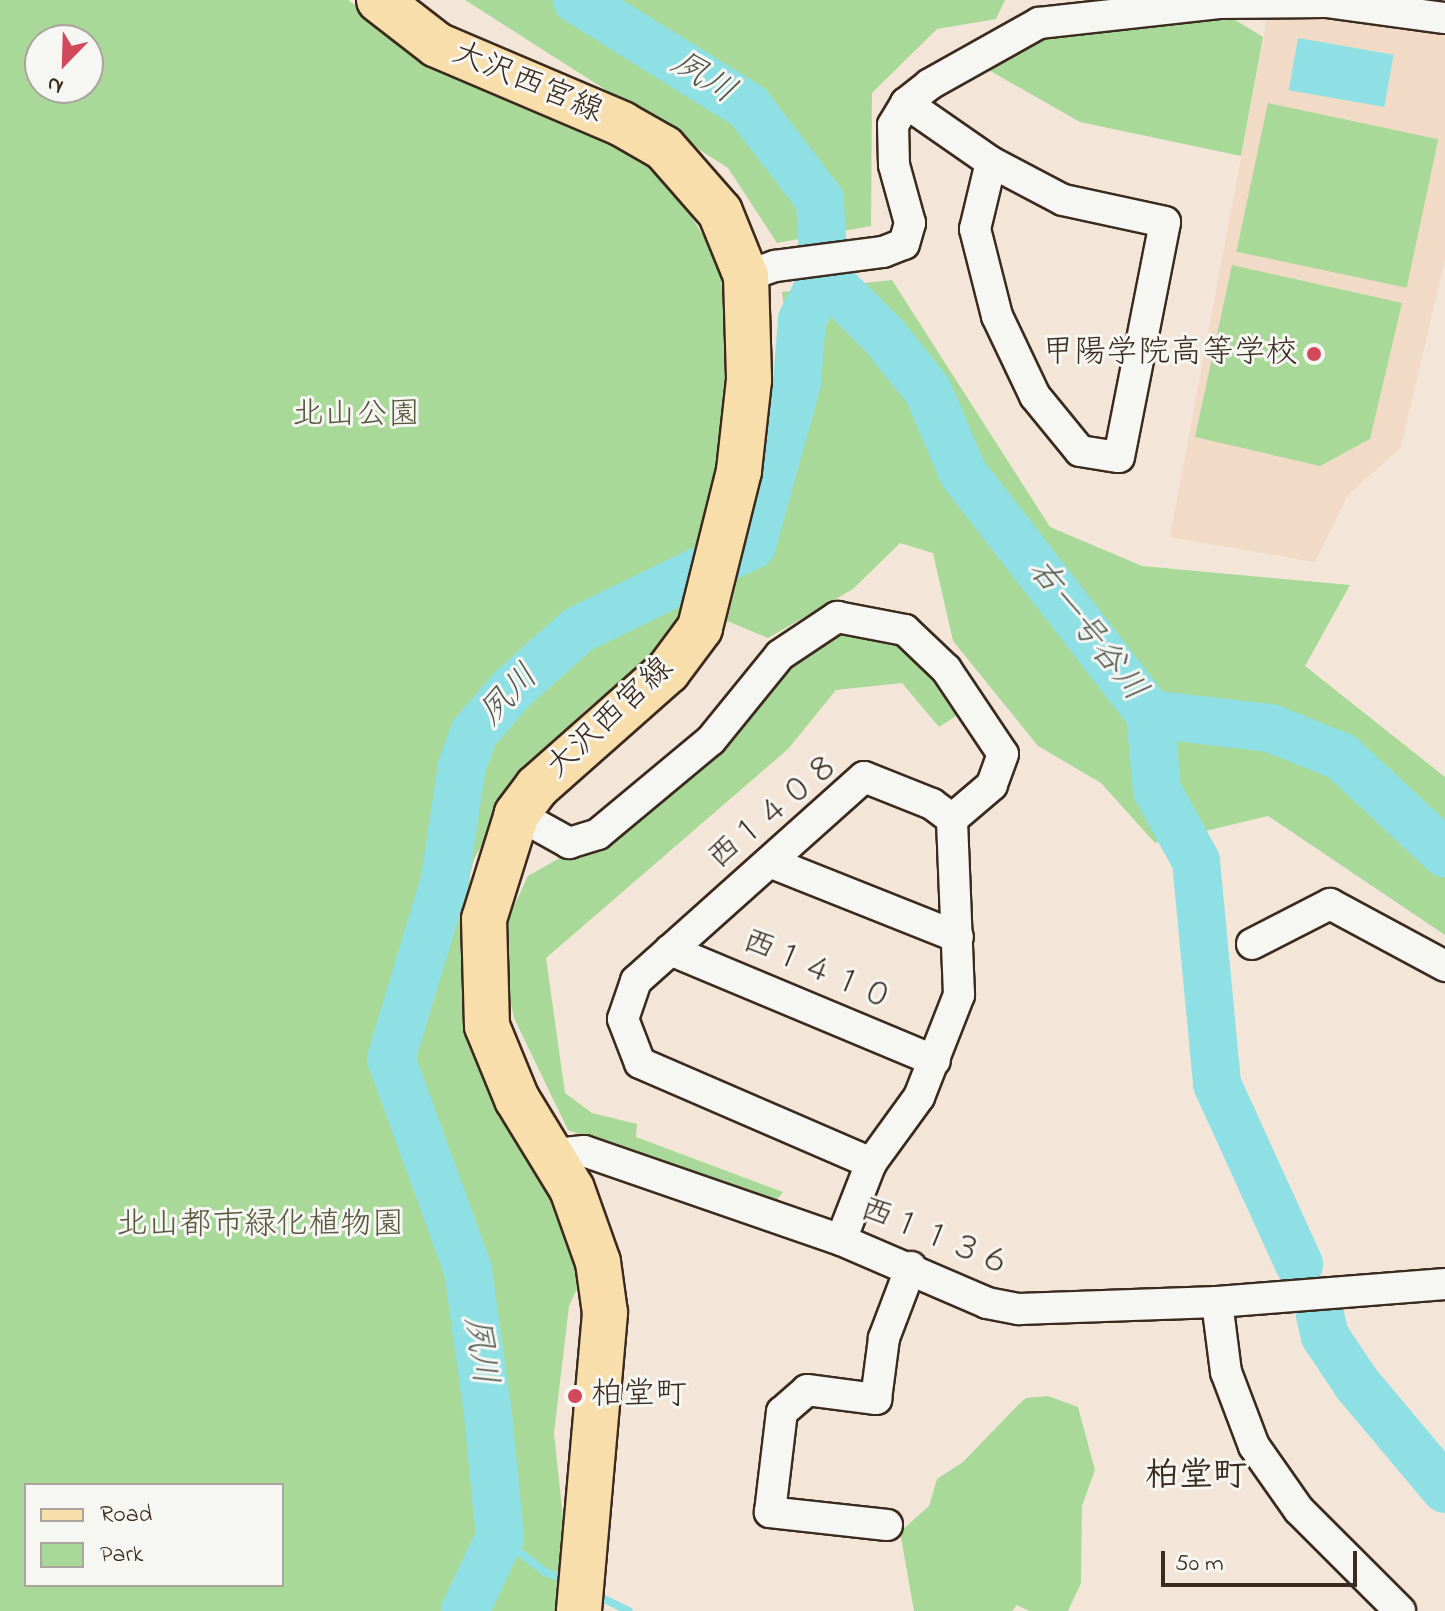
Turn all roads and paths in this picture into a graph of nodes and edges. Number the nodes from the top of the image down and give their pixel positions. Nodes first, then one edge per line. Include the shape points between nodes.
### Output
1 (379, 0) edge
2 (1445, 18) edge
3 (906, 103) junction
4 (991, 162) junction
5 (760, 271) junction
6 (517, 814) junction
7 (952, 819) junction
8 (772, 863) junction
9 (958, 937) junction
10 (1252, 944) dead end
11 (670, 950) junction
12 (1445, 966) edge
13 (935, 1061) junction
14 (555, 1154) junction
15 (871, 1163) junction
16 (841, 1240) junction
17 (911, 1267) junction
18 (1445, 1284) edge
19 (1217, 1302) junction
20 (887, 1525) dead end
21 (579, 1611) edge
22 (1400, 1611) edge

1 - 5 main road, 大沢西宮線 via 437,45 622,124 664,148 720,212
2 - 3 street via 1326,2 1219,3 1039,23
3 - 4 street
3 - 5 street via 893,125 894,165 910,223 904,244
4 - 4 street via 975,229 997,316 1035,396 1080,451 1119,457 1165,222 1063,200
5 - 6 main road, 大沢西宮線 via 726,530 700,628 668,671 537,787
6 - 7 street via 569,843 598,834 711,740 780,655 837,617 905,630 946,669 1003,754 992,785
6 - 14 main road, 大沢西宮線 via 484,919 483,998 500,1063
7 - 8 street, 西１４０８ via 932,804 864,777
7 - 9 street
8 - 9 street
8 - 11 street, 西１４０８
9 - 13 street via 959,995
10 - 12 street via 1330,904
11 - 13 street, 西１４１０
11 - 15 street, 西１４０８ via 636,981 623,1019 640,1063
13 - 15 street via 919,1097
14 - 16 street, 西１１３６ via 584,1151
14 - 21 main road, 大沢西宮線 via 598,1262 605,1313
15 - 16 street
16 - 17 street, 西１１３６
17 - 19 street, 西１１３６ via 987,1303 1019,1309
17 - 20 street via 884,1338 889,1400 807,1390 782,1412 770,1512
18 - 19 street, 西１１３６
19 - 22 street via 1226,1372 1254,1446 1299,1510

